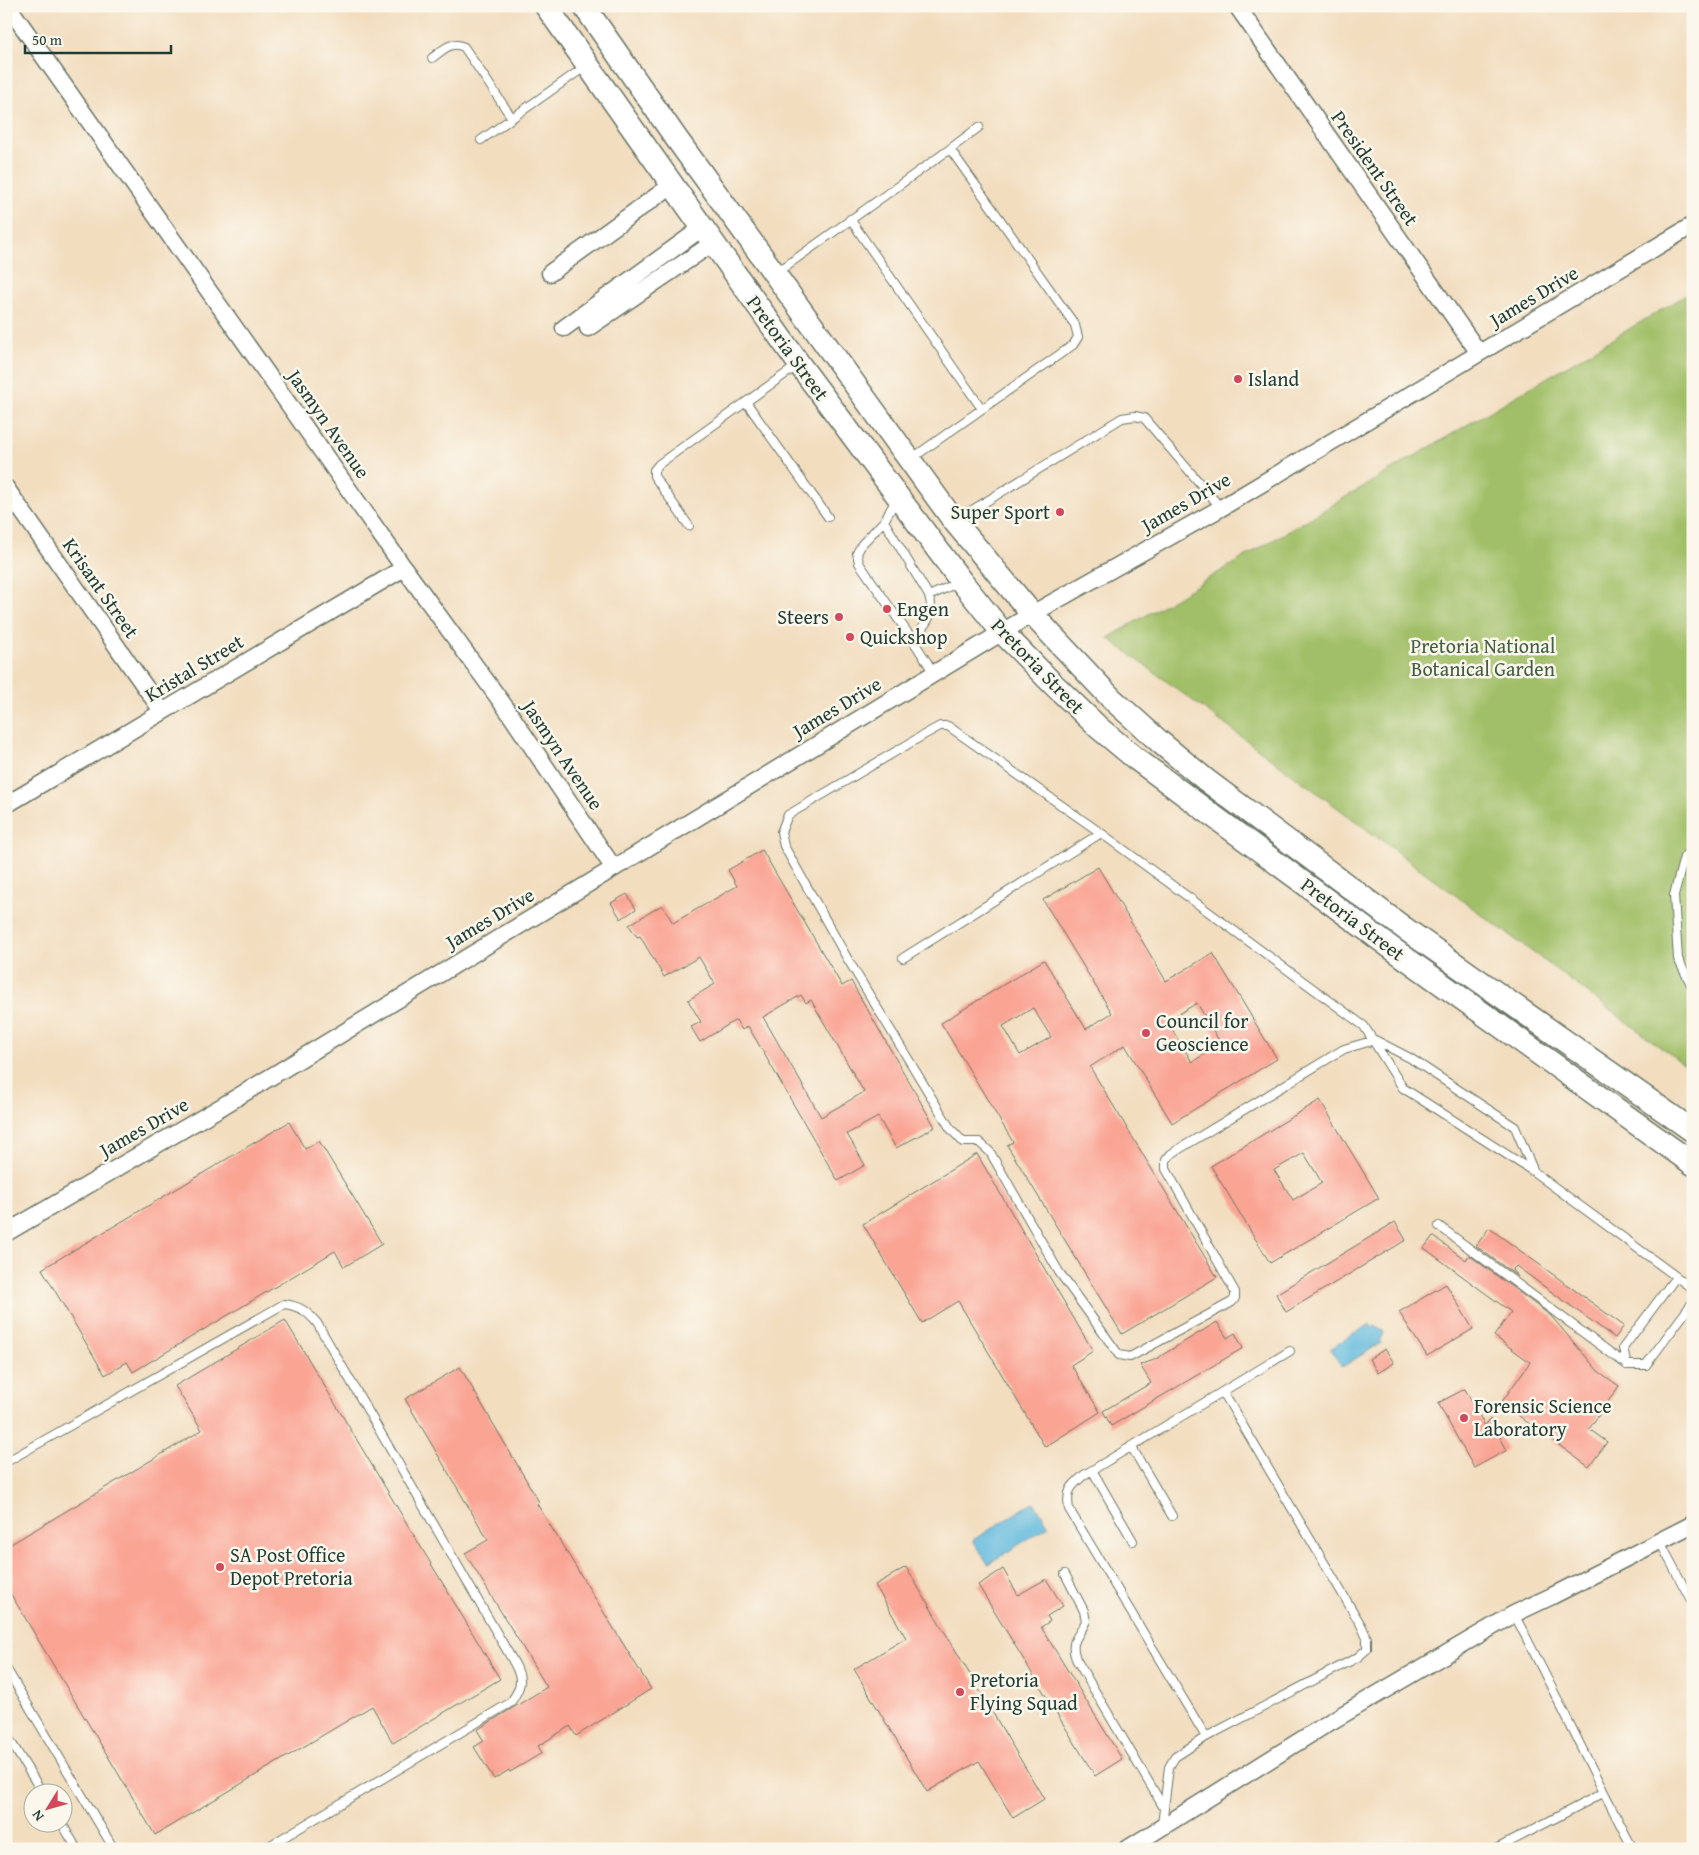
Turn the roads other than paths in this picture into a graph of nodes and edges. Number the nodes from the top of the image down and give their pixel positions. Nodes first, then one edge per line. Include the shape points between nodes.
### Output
1 (8, 6) edge
2 (546, 6) edge
3 (584, 6) edge
4 (1237, 6) edge
5 (432, 58) dead end
6 (588, 65) junction
7 (512, 118) junction
8 (979, 127) dead end
9 (481, 140) dead end
10 (950, 148) junction
11 (672, 185) junction
12 (850, 220) junction
13 (1693, 225) edge
14 (708, 235) junction
15 (550, 273) dead end
16 (774, 274) junction
17 (564, 328) dead end
18 (588, 328) dead end
19 (1479, 353) junction
20 (799, 364) junction
21 (746, 402) junction
22 (982, 409) junction
23 (910, 460) junction
24 (6, 488) edge
25 (898, 498) junction
26 (1220, 508) junction
27 (828, 516) dead end
28 (884, 521) junction
29 (954, 521) junction
30 (689, 526) dead end
31 (404, 568) junction
32 (961, 581) junction
33 (929, 596) junction
34 (1032, 614) junction
35 (1002, 632) junction
36 (912, 640) junction
37 (934, 673) junction
38 (162, 711) junction
39 (6, 806) edge
40 (1101, 833) junction
41 (1693, 847) edge
42 (613, 867) junction
43 (902, 958) dead end
44 (1693, 988) edge
45 (1374, 1040) junction
46 (1693, 1131) edge
47 (1693, 1164) edge
48 (1534, 1172) junction
49 (1439, 1226) dead end
50 (6, 1233) edge
51 (1676, 1277) junction
52 (1693, 1289) edge
53 (1693, 1302) edge
54 (1290, 1352) dead end
55 (1627, 1365) junction
56 (1223, 1392) junction
57 (1131, 1446) junction
58 (6, 1462) edge
59 (1092, 1470) junction
60 (1172, 1516) dead end
61 (1693, 1524) edge
62 (1659, 1540) junction
63 (1133, 1541) dead end
64 (1065, 1574) dead end
65 (1693, 1604) edge
66 (1514, 1614) junction
67 (6, 1668) edge
68 (6, 1734) edge
69 (1206, 1737) junction
70 (36, 1782) edge
71 (1603, 1793) junction
72 (1164, 1808) junction
73 (1162, 1827) junction
74 (67, 1832) edge
75 (77, 1849) edge
76 (114, 1849) edge
77 (264, 1849) edge
78 (1127, 1849) edge
79 (1496, 1849) edge
80 (1632, 1849) edge

1 - 31 street, Jasmyn Avenue
2 - 6 main road, Pretoria Street
3 - 16 main road, Pretoria Street
4 - 19 street, President Street
5 - 7 lane via 450,45 464,47
6 - 7 lane
6 - 11 main road, Pretoria Street
7 - 9 lane
8 - 10 lane
10 - 12 lane
10 - 22 lane via 1075,325 1078,337 1073,345
11 - 14 main road, Pretoria Street
11 - 15 street
12 - 16 lane
12 - 22 lane
13 - 19 street, James Drive
14 - 17 street
14 - 18 street
14 - 20 main road, Pretoria Street
16 - 23 main road, Pretoria Street
19 - 26 street, James Drive
20 - 21 lane
20 - 25 main road, Pretoria Street
21 - 27 lane
21 - 30 lane via 654,470 654,476
22 - 23 lane
23 - 29 main road, Pretoria Street
24 - 38 street, Krisant Street
25 - 28 lane
25 - 32 main road, Pretoria Street
26 - 29 lane via 1144,418 1135,416 1114,422
26 - 34 street, James Drive
28 - 33 lane
28 - 36 lane via 862,544 857,553 859,563
29 - 34 main road, Pretoria Street
31 - 38 street, Kristal Street
31 - 42 street, Jasmyn Avenue via 508,711
32 - 33 lane
32 - 35 main road, Pretoria Street
33 - 36 lane via 932,613
34 - 35 street, James Drive
34 - 46 main road, Pretoria Street via 1112,699 1206,780 1404,928
35 - 37 street, James Drive
35 - 47 main road, Pretoria Street via 1076,707 1135,758 1390,947
36 - 37 lane
37 - 42 street, James Drive
38 - 39 street, Kristal Street
40 - 43 lane
40 - 45 lane via 1364,1026
40 - 45 lane via 948,726 940,726 922,736 788,816 782,832 784,846 847,958 950,1128 963,1142 979,1142 990,1152 1059,1272 1119,1355 1130,1357 1235,1298 1235,1292 1166,1169 1166,1160 1344,1048
41 - 44 lane via 1684,857 1674,895 1678,959
42 - 50 street, James Drive via 221,1107
45 - 48 lane via 1403,1088
45 - 48 lane via 1410,1058 1515,1127
48 - 51 lane
49 - 55 lane
51 - 52 lane
51 - 55 lane via 1623,1348
53 - 55 lane via 1646,1364
54 - 56 lane
56 - 57 lane
56 - 69 lane via 1361,1625 1367,1638 1367,1649 1358,1657
57 - 59 lane
57 - 60 lane
58 - 77 lane via 284,1304 296,1305 307,1311 317,1323 510,1654 520,1674 520,1691 510,1703
59 - 63 lane
59 - 69 lane via 1072,1485 1067,1497 1069,1509
61 - 62 street
62 - 65 lane
62 - 66 street
64 - 72 lane via 1086,1620 1072,1650
66 - 71 lane
66 - 73 street via 1330,1722
67 - 76 lane
68 - 70 lane
69 - 72 lane via 1175,1757 1169,1767
71 - 79 lane
71 - 80 lane
72 - 73 lane
73 - 78 street
74 - 75 lane

